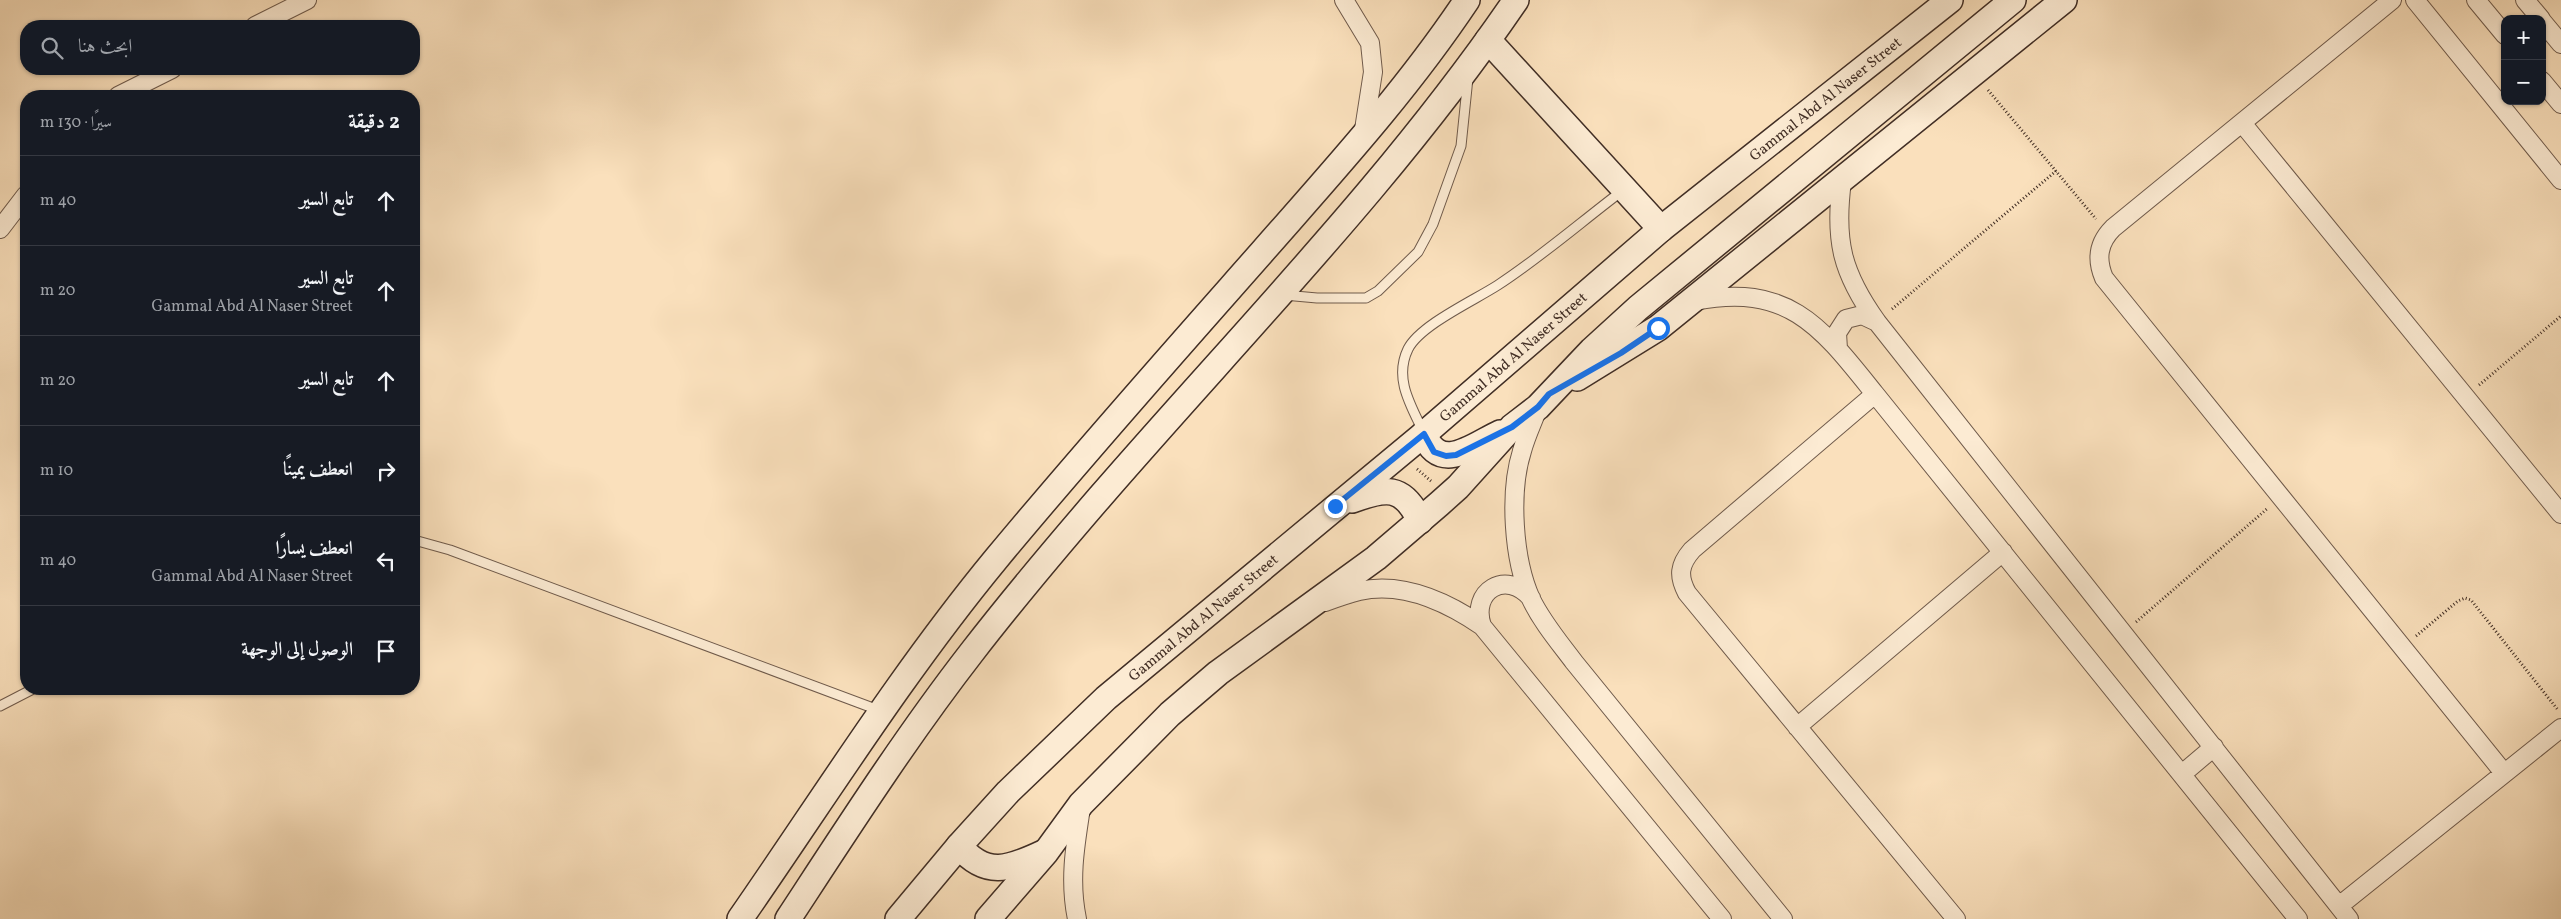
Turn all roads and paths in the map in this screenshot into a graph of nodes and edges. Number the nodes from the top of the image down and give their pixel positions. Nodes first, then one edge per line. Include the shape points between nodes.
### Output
1 (307, 0) edge
2 (1344, 0) edge
3 (1467, 0) edge
4 (1516, 0) edge
5 (1950, 0) edge
6 (2013, 0) edge
7 (2064, 0) edge
8 (2392, 0) edge
9 (2415, 0) edge
10 (2476, 0) edge
11 (2525, 0) edge
12 (2537, 15) edge
13 (267, 20) edge
14 (2546, 26) edge
15 (2501, 30) edge
16 (1488, 40) junction
17 (2561, 44) edge
18 (1469, 65) junction
19 (1974, 74) junction
20 (160, 75) edge
21 (2546, 86) edge
22 (130, 90) edge
23 (2561, 104) edge
24 (2242, 123) junction
25 (1362, 138) junction
26 (2056, 171) junction
27 (2561, 180) edge
28 (1842, 181) junction
29 (1625, 189) junction
30 (20, 202) edge
31 (0, 229) edge
32 (1661, 229) junction
33 (2108, 233) junction
34 (1279, 294) junction
35 (1692, 301) junction
36 (2561, 316) edge
37 (1877, 322) junction
38 (1838, 349) junction
39 (1875, 394) junction
40 (2465, 397) junction
41 (1544, 401) junction
42 (1512, 427) junction
43 (1424, 434) junction
44 (1399, 455) junction
45 (1449, 496) junction
46 (2282, 497) junction
47 (1335, 506) junction
48 (2561, 514) edge
49 (1420, 521) junction
50 (420, 542) edge
51 (2003, 552) junction
52 (1531, 598) junction
53 (1308, 608) junction
54 (1482, 626) junction
55 (939, 632) junction
56 (2123, 634) junction
57 (2402, 647) junction
58 (970, 654) junction
59 (21, 695) edge
60 (0, 706) edge
61 (881, 711) junction
62 (2561, 714) edge
63 (1797, 727) junction
64 (2561, 728) edge
65 (2214, 747) junction
66 (2504, 773) junction
67 (2182, 774) junction
68 (1081, 804) junction
69 (958, 846) junction
70 (1046, 852) junction
71 (2344, 912) edge
72 (740, 919) edge
73 (788, 919) edge
74 (898, 919) edge
75 (988, 919) edge
76 (1077, 919) edge
77 (1722, 919) edge
78 (1783, 919) edge
79 (1956, 919) edge
80 (2298, 919) edge

1 - 13 street
2 - 25 street via 1370,43 1373,72
3 - 25 main road via 1420,67
4 - 16 main road
5 - 32 main road, Gammal Abd Al Naser Street
6 - 41 main road via 1686,267 1592,350
7 - 19 main road
8 - 24 street
9 - 27 street
10 - 15 street
11 - 12 street
14 - 17 street
16 - 18 main road
16 - 29 main road
18 - 34 main road via 1391,165
18 - 34 lane via 1461,146 1433,224 1418,252 1378,291 1366,298
19 - 26 path
19 - 28 main road
20 - 22 street
21 - 23 street
24 - 33 street
24 - 40 street
25 - 55 main road via 995,560
26 - 33 path
26 - 37 path
28 - 35 main road
28 - 37 street via 1838,210 1845,266 1856,292
29 - 32 main road
29 - 43 lane via 1498,285 1430,326 1409,347 1402,370 1405,393
30 - 31 street
32 - 43 main road, Gammal Abd Al Naser Street
33 - 46 street via 2099,255 2104,278
34 - 58 main road via 1100,497
35 - 38 street via 1718,296 1745,296 1771,301 1817,326
35 - 41 main road via 1621,353
36 - 40 path
37 - 38 street via 1862,315 1846,319 1837,333
37 - 56 street
38 - 39 street
39 - 51 street
39 - 63 street via 1692,550 1680,571 1687,593
40 - 48 street
41 - 42 main road
41 - 52 street via 1521,452 1516,487 1515,524 1520,562
42 - 43 main road via 1456,455 1446,456 1434,452
42 - 45 main road
43 - 44 main road, Gammal Abd Al Naser Street
44 - 45 path
44 - 47 main road, Gammal Abd Al Naser Street
45 - 49 main road
46 - 56 path
46 - 57 street
47 - 49 main road via 1384,490 1397,492 1408,500
47 - 69 main road, Gammal Abd Al Naser Street via 1106,698 1015,785
49 - 53 main road
50 - 61 lane via 450,550
51 - 63 street
51 - 67 street
52 - 54 street via 1516,586 1497,586 1488,591 1479,607
52 - 78 street via 1550,631 1574,662
53 - 54 street via 1360,591 1393,590 1425,595 1455,608
53 - 68 main road via 1218,673 1170,714
54 - 77 street
55 - 58 main road
55 - 61 main road
56 - 65 street
57 - 62 path via 2458,601 2471,600
57 - 66 street
58 - 73 main road via 879,782
59 - 60 lane
61 - 72 main road
63 - 79 street
64 - 66 street
65 - 67 street
65 - 71 street
66 - 71 street
67 - 80 street
68 - 70 main road
68 - 76 street via 1072,870
69 - 70 main road via 979,864 992,868 1018,865
69 - 74 main road, Gammal Abd Al Naser Street
70 - 75 main road

